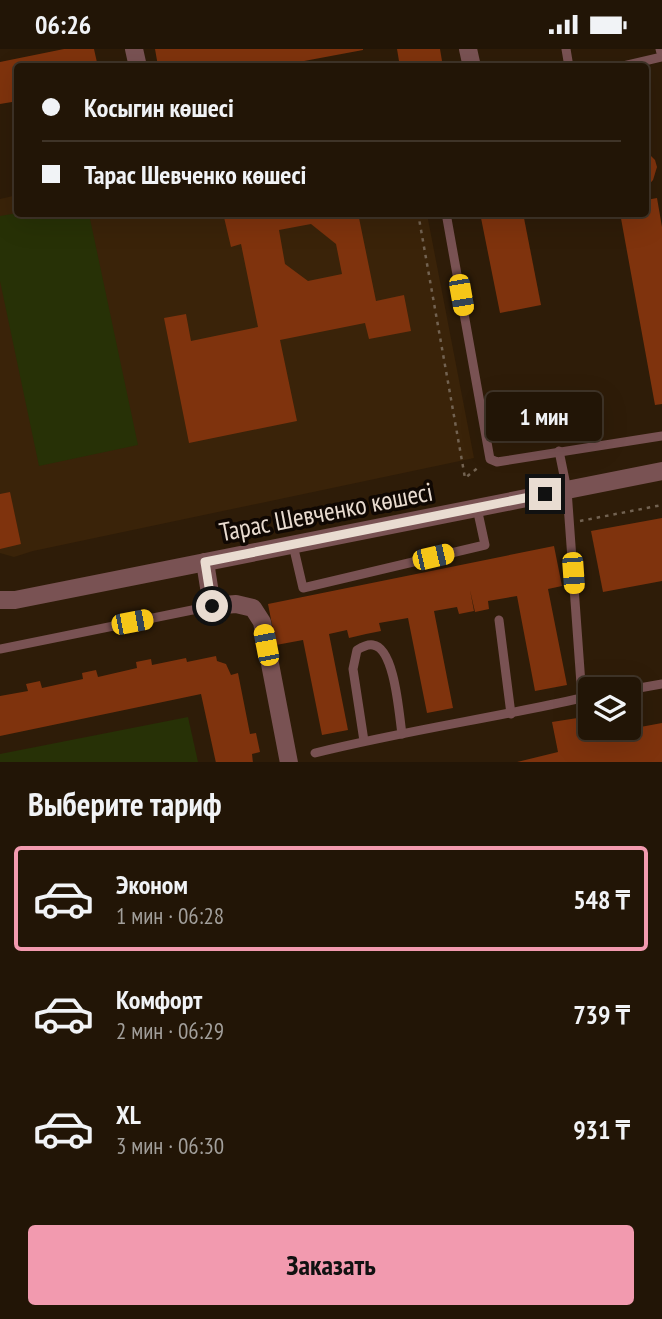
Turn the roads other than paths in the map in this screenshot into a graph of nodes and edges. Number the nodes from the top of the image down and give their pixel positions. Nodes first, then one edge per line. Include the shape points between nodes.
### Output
1 (660, 49) edge
2 (636, 63) edge
3 (447, 217) edge
4 (662, 436) edge
5 (559, 451) junction
6 (662, 471) edge
7 (567, 490) junction
8 (478, 508) junction
9 (293, 545) junction
10 (205, 562) junction
11 (0, 600) edge
12 (212, 606) junction
13 (499, 620) dead end
14 (0, 649) edge
15 (584, 677) edge
16 (662, 684) edge
17 (641, 688) edge
18 (578, 700) edge
19 (511, 715) junction
20 (402, 734) junction
21 (364, 741) junction
22 (315, 753) dead end
23 (289, 762) edge

1 - 2 lane via 662,57
3 - 5 lane via 490,459 497,462
4 - 5 lane
5 - 7 lane
6 - 7 street, Тарас Шевченко көшесі
7 - 8 street, Тарас Шевченко көшесі
7 - 15 lane
8 - 9 street, Тарас Шевченко көшесі
8 - 9 lane via 485,545 303,588
9 - 10 street, Тарас Шевченко көшесі
10 - 11 street, Тарас Шевченко көшесі
10 - 12 street
12 - 14 lane
12 - 23 street via 253,608 262,622
13 - 19 lane
16 - 17 lane
18 - 19 lane
19 - 20 lane
20 - 21 lane
20 - 21 lane via 390,662 382,649 365,646 357,650 353,669
21 - 22 lane

